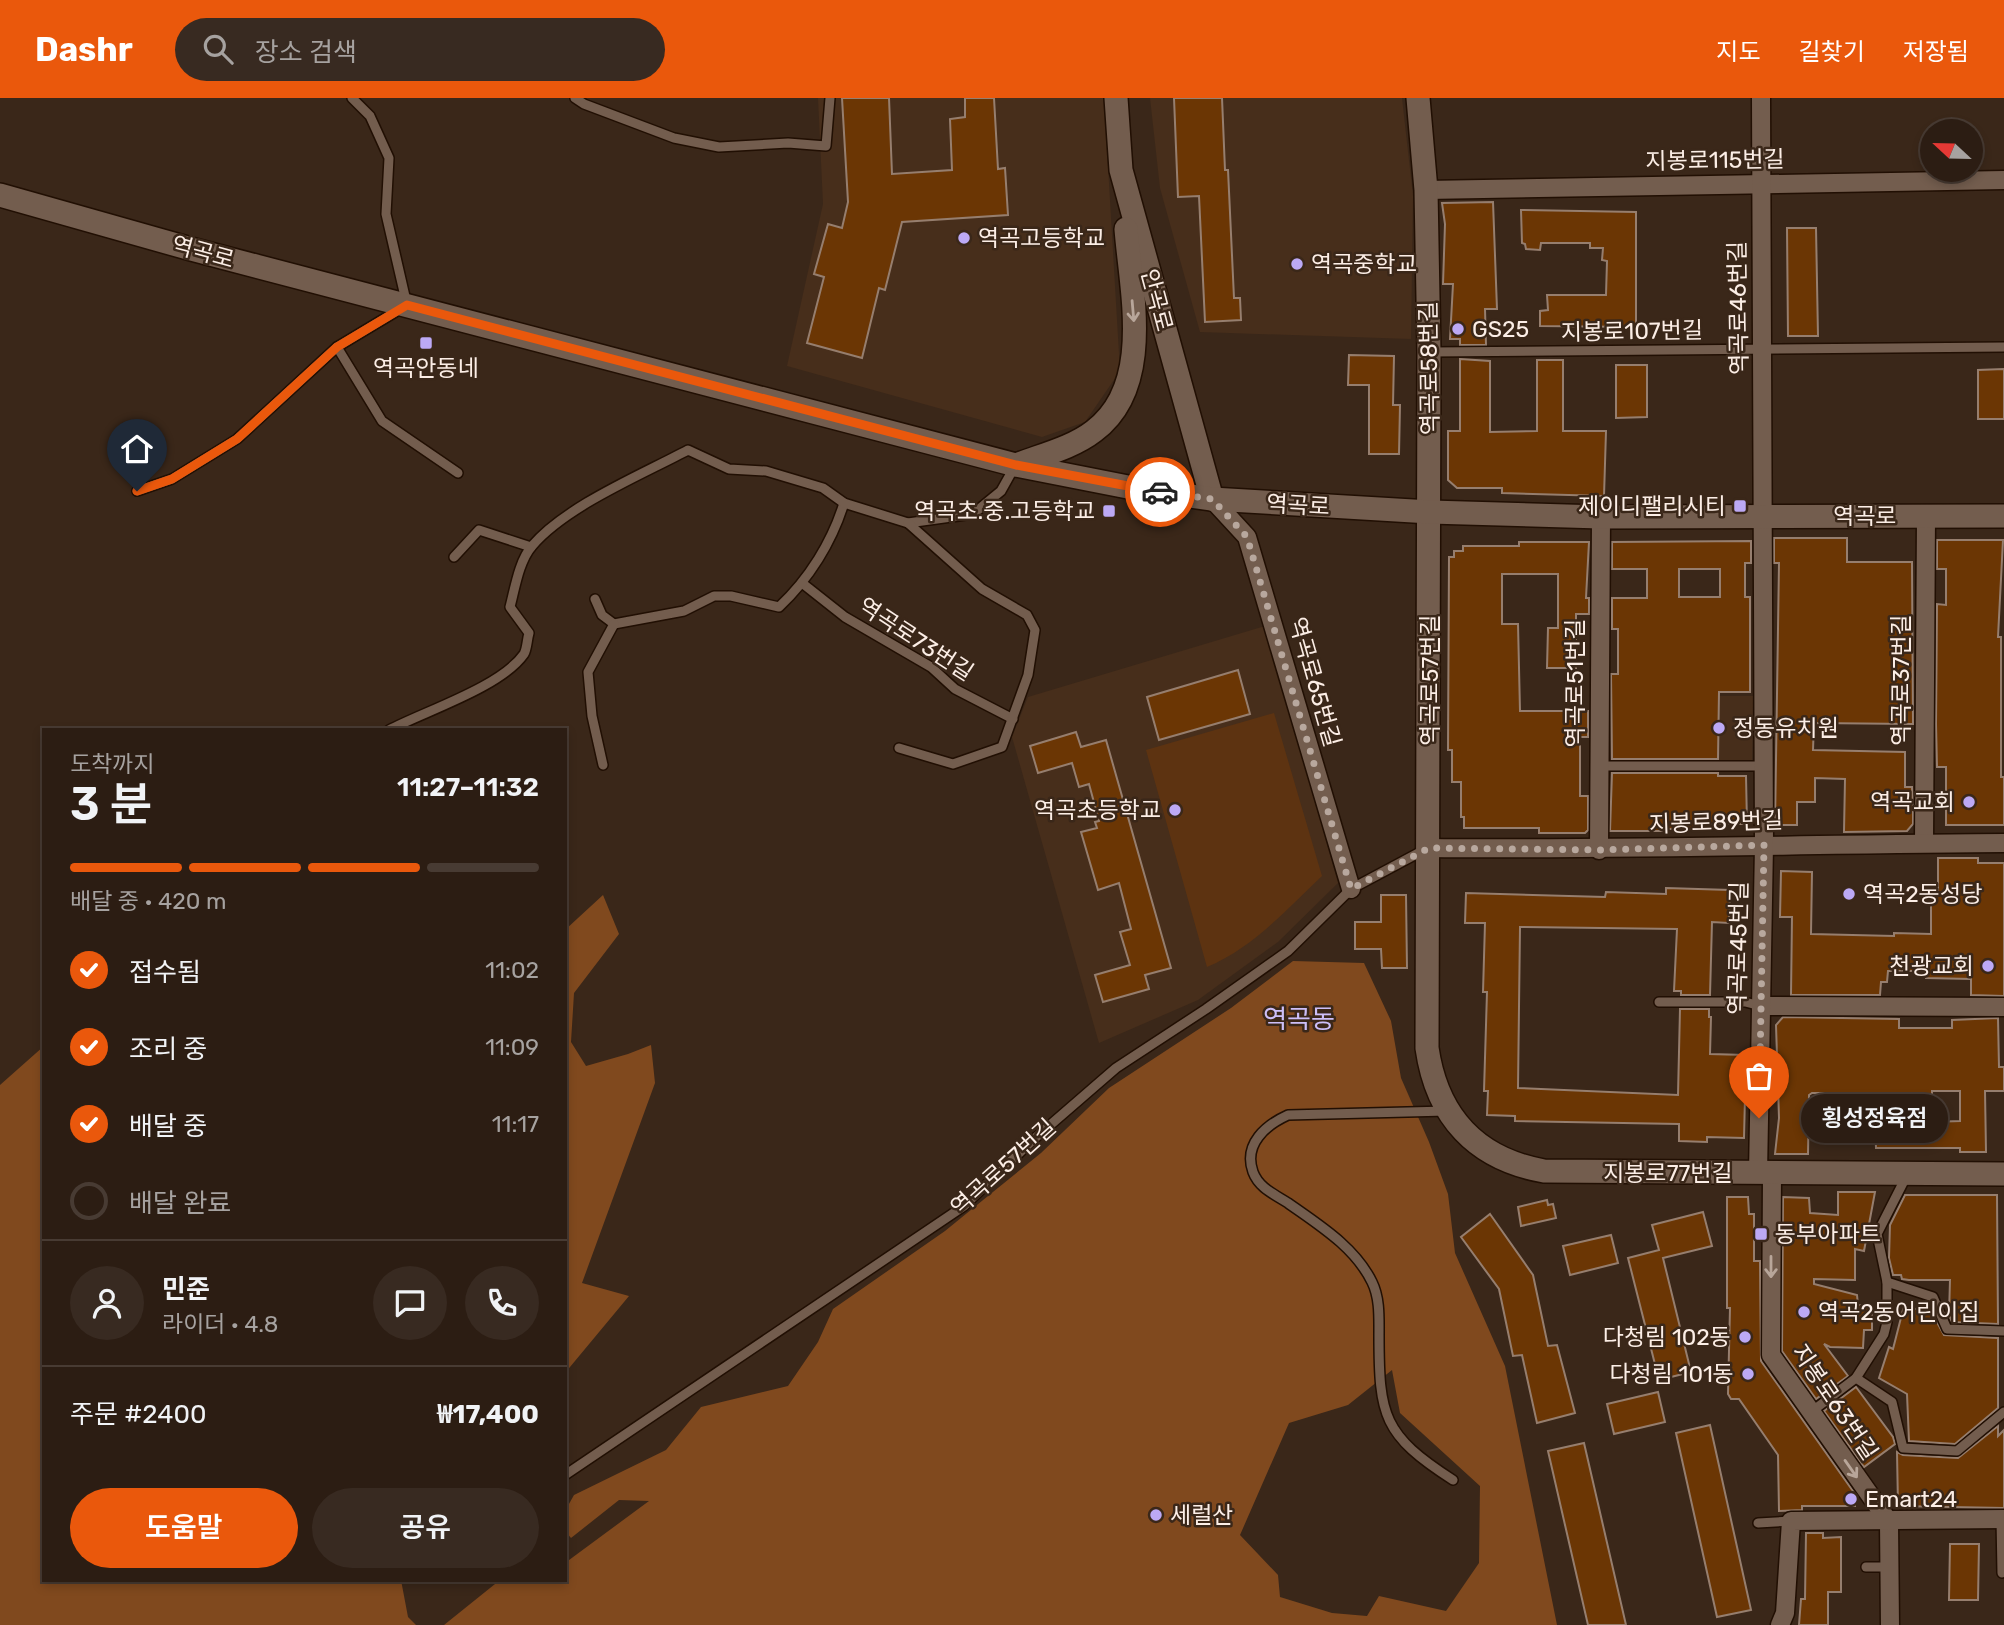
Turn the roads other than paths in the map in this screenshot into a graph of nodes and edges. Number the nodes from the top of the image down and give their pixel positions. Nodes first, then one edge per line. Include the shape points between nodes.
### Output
1 (352, 98) edge
2 (575, 98) edge
3 (830, 98) edge
4 (1116, 98) edge
5 (1418, 98) edge
6 (1761, 98) edge
7 (1121, 170) junction
8 (2004, 180) edge
9 (1760, 183) junction
10 (1426, 190) junction
11 (0, 195) edge
12 (407, 305) junction
13 (337, 347) junction
14 (2004, 347) edge
15 (1763, 349) junction
16 (1429, 352) junction
17 (1016, 465) junction
18 (458, 473) dead end
19 (137, 491) dead end
20 (1212, 499) junction
21 (845, 503) junction
22 (1430, 512) junction
23 (1764, 516) junction
24 (1926, 516) junction
25 (2004, 516) edge
26 (1601, 517) junction
27 (908, 523) junction
28 (531, 547) junction
29 (454, 557) dead end
30 (802, 583) junction
31 (595, 599) dead end
32 (614, 624) junction
33 (1013, 719) junction
34 (393, 728) edge
35 (899, 748) dead end
36 (603, 765) dead end
37 (1600, 766) junction
38 (1763, 766) junction
39 (2004, 843) edge
40 (1924, 844) junction
41 (1764, 845) junction
42 (1429, 848) junction
43 (1600, 850) junction
44 (1351, 889) junction
45 (1659, 1002) dead end
46 (1761, 1006) junction
47 (2004, 1007) edge
48 (1449, 1111) junction
49 (1765, 1174) junction
50 (1908, 1174) junction
51 (2004, 1174) edge
52 (1887, 1282) junction
53 (2004, 1331) edge
54 (1856, 1378) junction
55 (1811, 1412) junction
56 (2004, 1412) edge
57 (567, 1474) edge
58 (1453, 1480) dead end
59 (2003, 1519) edge
60 (1791, 1521) junction
61 (1889, 1522) junction
62 (1758, 1523) dead end
63 (1866, 1567) dead end
64 (1889, 1567) junction
65 (2002, 1573) dead end
66 (1780, 1625) edge
67 (1890, 1625) edge

1 - 12 lane via 370,116 390,158 386,215
2 - 3 lane via 674,138 719,147 826,146
4 - 7 street, 안곡로
5 - 10 street, 역곡로58번길
6 - 9 street, 역곡로46번길
7 -> 17 street via 1135,330 1128,384 1114,412 1095,430
7 - 20 street, 안곡로
8 - 9 street, 지봉로115번길
9 - 10 street, 지봉로115번길
9 - 15 street, 역곡로46번길
10 - 16 street, 역곡로58번길
11 - 12 street, 역곡로
12 - 13 lane
12 - 17 street, 역곡로
13 - 18 lane via 382,421
13 - 19 lane via 237,439 172,479
14 - 15 lane, 지봉로107번길
15 - 16 lane, 지봉로107번길
15 - 23 street, 역곡로46번길
16 - 22 street, 역곡로58번길
17 - 20 street, 역곡로
17 - 27 lane via 1001,491 973,514
20 - 22 street, 역곡로
20 - 44 street, 역곡로65번길 via 1247,537
21 - 27 lane
21 - 28 lane via 823,488 766,471 729,469 688,450 604,493
21 - 30 lane via 836,530
22 - 26 street, 역곡로
22 - 42 street, 역곡로57번길
23 - 24 street, 역곡로
23 - 26 street, 역곡로
23 - 38 street, 역곡로45번길
24 - 25 street, 역곡로
24 - 40 street, 역곡로37번길
26 - 37 street, 역곡로51번길
27 - 33 lane via 982,589 1027,615 1035,630 1028,675
28 - 29 lane via 480,530
28 - 34 lane via 510,607 528,633 526,652 499,676
30 - 32 lane via 779,607 715,596 684,611
30 - 33 lane, 역곡로73번길 via 845,617 931,667 955,689
31 - 32 lane via 602,615
32 - 36 lane via 588,672
33 - 35 lane via 1002,747 953,764
37 - 38 lane
37 - 43 street, 역곡로51번길
38 - 41 street, 역곡로45번길
39 - 40 street, 지봉로89번길
40 - 41 street, 지봉로89번길
41 - 43 street, 지봉로89번길
41 - 46 street, 역곡로45번길
42 - 43 street, 지봉로89번길
42 - 44 lane, 역곡로57번길
42 - 48 street, 역곡로57번길 via 1427,1048 1430,1068
44 - 57 lane, 역곡로57번길 via 1288,951 1116,1068 964,1206
45 - 46 lane
46 - 47 street
46 - 49 street, 역곡로45번길
48 - 49 street, 지봉로77번길 via 1480,1147 1521,1167 1568,1172
48 - 58 lane via 1288,1115 1271,1123 1250,1154 1262,1187 1331,1234 1352,1253 1373,1283 1379,1311 1382,1404 1398,1437
49 - 50 street, 지봉로77번길
49 -> 55 street, 지봉로63번길 via 1771,1355
50 - 51 street, 지봉로77번길
50 - 52 lane via 1877,1234
52 - 53 lane via 1933,1297 1947,1329
52 - 54 lane via 1884,1334
54 - 55 lane
54 - 56 lane via 1892,1402 1903,1448 1956,1451
55 -> 61 street, 지봉로63번길
59 - 61 street
59 - 65 lane
60 - 61 street
60 - 62 lane
60 - 66 street via 1785,1613
61 - 64 street
63 - 64 lane
64 - 67 street

